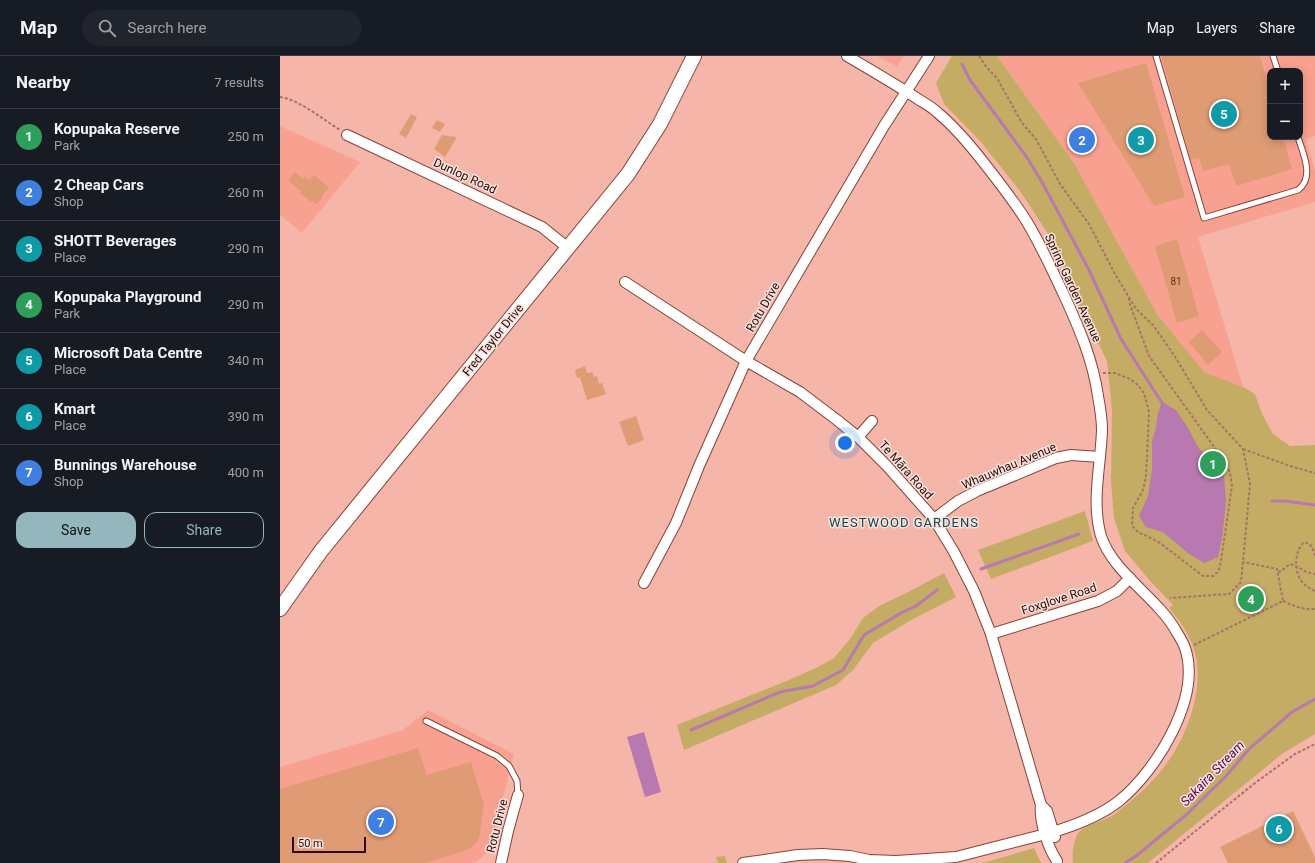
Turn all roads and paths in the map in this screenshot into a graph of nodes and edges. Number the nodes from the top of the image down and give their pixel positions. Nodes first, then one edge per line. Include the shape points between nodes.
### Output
1 (847, 56) edge
2 (929, 56) edge
3 (979, 56) edge
4 (1156, 56) edge
5 (1273, 56) edge
6 (693, 58) edge
7 (1277, 68) edge
8 (906, 91) junction
9 (280, 97) edge
10 (347, 135) joint
11 (1299, 140) edge
12 (568, 248) junction
13 (624, 282) dead end
14 (1129, 297) junction
15 (746, 361) junction
16 (1103, 373) dead end
17 (872, 421) dead end
18 (858, 437) junction
19 (1243, 449) junction
20 (1100, 456) junction
21 (1315, 473) edge
22 (934, 519) junction
23 (1315, 556) edge
24 (1243, 562) junction
25 (1296, 566) junction
26 (1278, 572) junction
27 (1315, 574) edge
28 (1130, 578) junction
29 (644, 583) dead end
30 (1315, 591) edge
31 (1170, 598) dead end
32 (1283, 601) junction
33 (280, 609) edge
34 (1315, 609) edge
35 (991, 634) junction
36 (1190, 646) dead end
37 (426, 721) dead end
38 (1315, 744) edge
39 (518, 795) joint
40 (1050, 833) junction
41 (1058, 862) edge
42 (501, 863) edge
43 (744, 863) edge
44 (1156, 863) edge

1 - 8 street, Spring Garden Avenue
2 - 8 street, Rotu Drive
3 - 14 path via 997,78 1022,124 1036,138 1060,184 1089,224
4 - 11 lane via 1204,218 1304,186 1308,171
5 - 7 lane
6 - 12 main road, Fred Taylor Drive via 669,108 628,174
8 - 15 street, Rotu Drive
8 - 20 street, Spring Garden Avenue via 937,112 970,146 1016,206 1041,247 1089,354 1099,399 1102,428
9 - 10 path via 297,102
10 - 12 street, Dunlop Road via 542,227
12 - 33 main road, Fred Taylor Drive via 321,551
13 - 15 street, Te Māra Road
14 - 16 path via 1149,356 1227,465 1230,474 1232,486 1220,567 1213,576 1204,576 1160,543 1134,528 1133,508 1143,490 1146,477 1149,412 1144,393 1138,385 1115,373
14 - 19 path via 1136,309 1153,325 1207,410
15 - 18 street, Te Māra Road via 800,392
15 - 29 street, Rotu Drive via 676,524
17 - 18 street
18 - 22 street, Te Māra Road
19 - 21 path
19 - 24 path via 1250,484
20 - 22 street, Whauwhau Avenue via 1071,455 1056,458 977,491
20 - 28 street, Spring Garden Avenue via 1097,513 1099,527 1111,555
22 - 35 street, Te Māra Road via 974,591
23 - 25 path via 1310,543 1304,542 1299,550
24 - 26 path via 1277,569
24 - 31 path via 1241,582 1229,594
25 - 26 path via 1290,564
25 - 27 path via 1304,572
25 - 30 path via 1300,580
26 - 32 path
28 - 35 street, Foxglove Road via 1117,591 1098,601
28 - 40 street, Spring Garden Avenue via 1162,612 1185,648 1188,674 1183,705 1168,741 1135,787 1100,813
32 - 34 path via 1295,607
32 - 36 path
35 - 40 street, Te Māra Road via 1041,805 1040,813
37 - 39 lane via 497,756 509,766 517,781
38 - 44 path via 1295,754 1255,783
39 - 42 street, Rotu Drive
40 - 41 street, Te Māra Road via 1058,850
40 - 43 street, Spring Garden Avenue via 956,857 896,861 804,855

